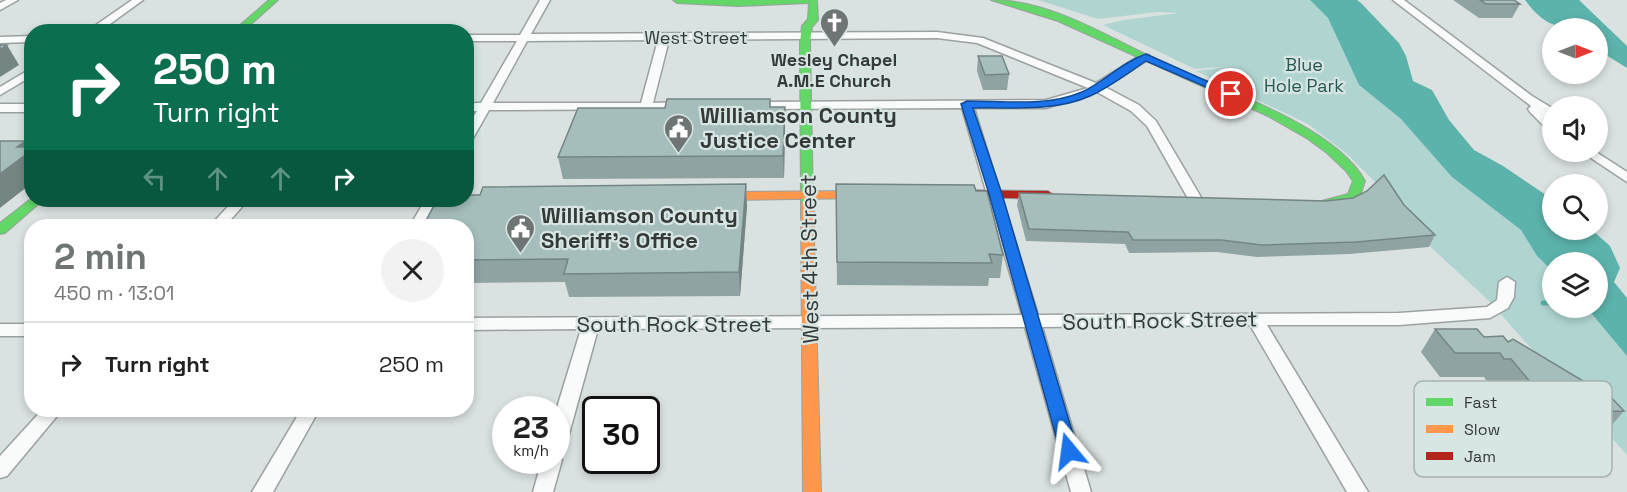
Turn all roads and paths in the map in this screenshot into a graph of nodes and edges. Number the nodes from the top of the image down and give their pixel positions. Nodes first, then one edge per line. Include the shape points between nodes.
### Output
1 (13, 0) edge
2 (138, 0) edge
3 (274, 0) edge
4 (545, 0) edge
5 (677, 0) edge
6 (800, 0) edge
7 (811, 0) edge
8 (995, 0) edge
9 (1388, 0) edge
10 (1398, 0) edge
11 (0, 7) edge
12 (1414, 13) junction
13 (103, 24) edge
14 (246, 24) edge
15 (807, 31) junction
16 (523, 37) junction
17 (664, 37) junction
18 (474, 38) edge
19 (24, 39) edge
20 (0, 40) edge
21 (1146, 57) junction
22 (24, 76) edge
23 (1096, 87) junction
24 (0, 92) edge
25 (1527, 99) junction
26 (967, 104) junction
27 (738, 105) edge
28 (806, 105) junction
29 (646, 106) junction
30 (703, 106) edge
31 (474, 107) edge
32 (485, 107) junction
33 (1542, 107) edge
34 (0, 108) edge
35 (24, 108) edge
36 (1542, 118) edge
37 (474, 126) edge
38 (1608, 160) edge
39 (1603, 162) edge
40 (1626, 177) edge
41 (943, 194) edge
42 (995, 194) junction
43 (808, 195) junction
44 (871, 195) edge
45 (704, 196) edge
46 (1068, 196) edge
47 (1194, 199) edge
48 (1305, 205) edge
49 (28, 207) edge
50 (235, 207) edge
51 (223, 219) edge
52 (0, 230) edge
53 (1507, 282) dead end
54 (1255, 319) junction
55 (1031, 321) junction
56 (591, 323) junction
57 (474, 324) edge
58 (809, 324) junction
59 (0, 330) edge
60 (24, 330) edge
61 (570, 396) edge
62 (47, 417) edge
63 (306, 417) edge
64 (0, 471) edge
65 (548, 474) edge
66 (262, 492) edge
67 (543, 492) edge
68 (812, 492) edge
69 (1081, 492) edge
70 (1358, 492) edge

1 - 11 street
2 - 13 street
3 - 14 street
4 - 16 street
5 - 6 street
6 - 7 street
6 - 15 street, West 4th Street via 801,21
7 - 15 street, West 4th Street via 813,20
8 - 21 street via 1058,14
9 - 12 street
10 - 12 street
12 - 25 street
15 - 17 street, West Street
15 - 23 street, West Street via 967,37
15 - 28 street, West 4th Street
16 - 17 street, West Street
16 - 18 street, West Street
16 - 32 street
17 - 29 street
19 - 20 street
21 - 23 street
21 - 48 street via 1302,128 1357,175 1358,188 1353,196 1331,204
22 - 24 street
23 - 26 street via 1072,99 1046,104
23 - 47 street, West Street via 1135,108 1152,124
25 - 33 street
25 - 36 street
26 - 28 street
26 - 42 street
27 - 28 street
28 - 43 street, West 4th Street
29 - 30 street
29 - 32 street
31 - 32 street
32 - 37 street
34 - 35 street
38 - 40 street
39 - 40 street
41 - 42 street
42 - 46 street
42 - 55 street
43 - 44 street
43 - 45 street
43 - 58 street, West 4th Street
49 - 52 street
50 - 51 street
53 - 54 street, South Rock Street via 1505,303 1490,312 1399,319
54 - 55 street, South Rock Street
54 - 70 street
55 - 58 street, South Rock Street
55 - 69 street
56 - 57 street, South Rock Street
56 - 58 street, South Rock Street
56 - 61 street
58 - 68 street, West 4th Street
59 - 60 street
62 - 64 street
63 - 66 street
65 - 67 street

